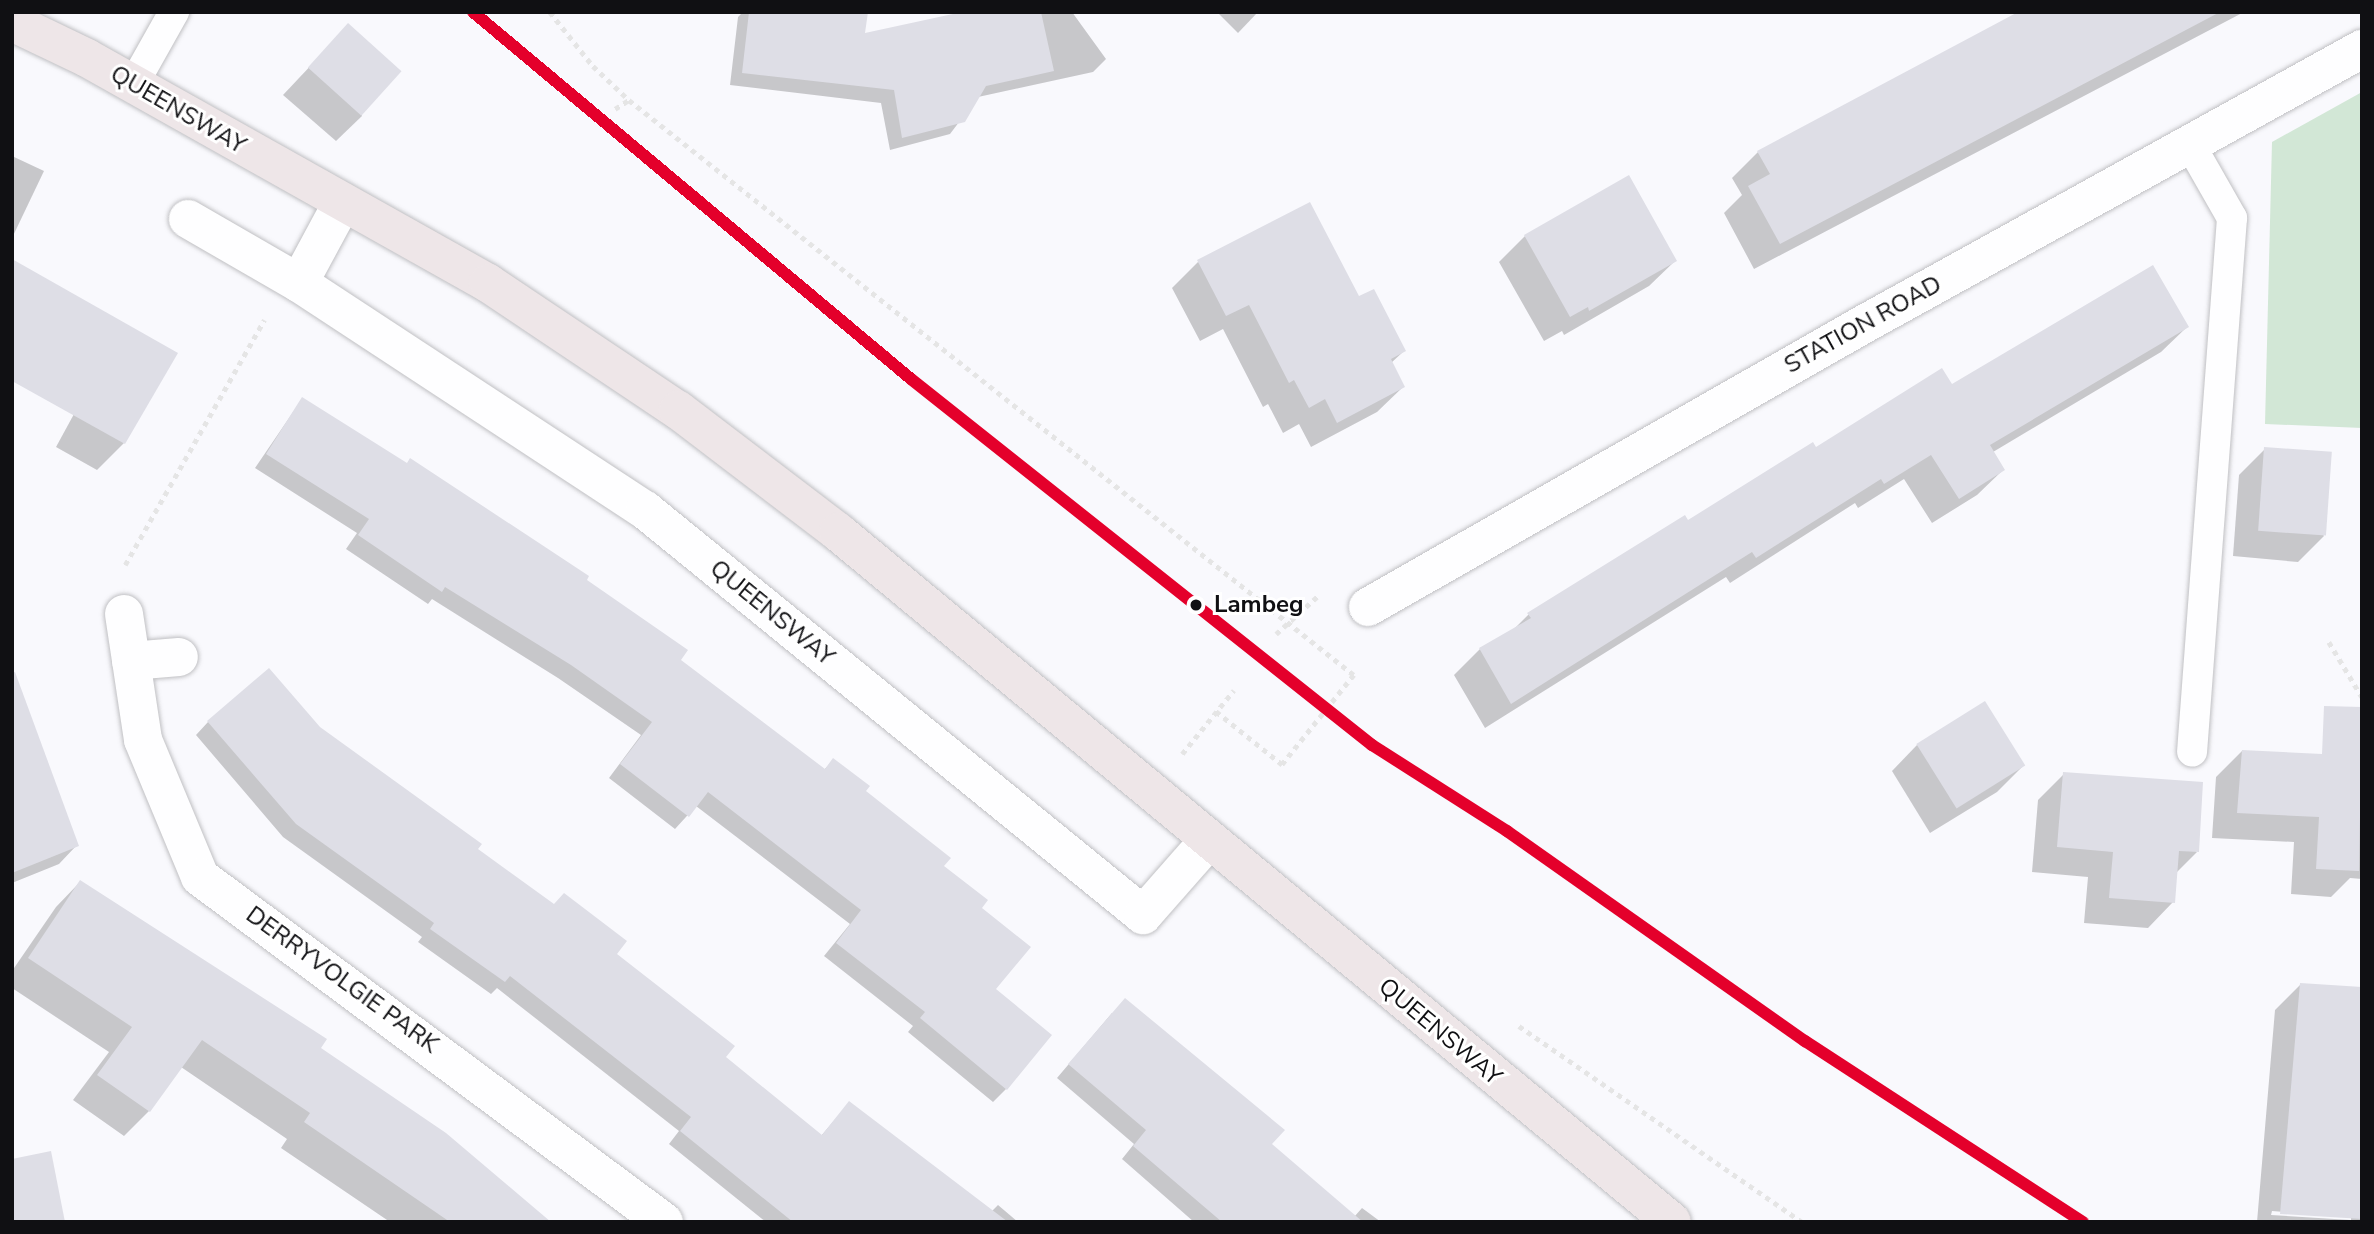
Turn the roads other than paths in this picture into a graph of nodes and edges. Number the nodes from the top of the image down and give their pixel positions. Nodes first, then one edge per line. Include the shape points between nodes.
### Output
1 (174, 12) edge
2 (12, 22) edge
3 (2362, 49) edge
4 (133, 85) junction
5 (2191, 146) junction
6 (342, 203) junction
7 (188, 219) dead end
8 (299, 283) junction
9 (1368, 607) dead end
10 (124, 614) road end
11 (179, 657) dead end
12 (131, 661) junction
13 (2192, 752) dead end
14 (1209, 840) junction
15 (664, 1222) edge
16 (1672, 1222) edge

1 - 4 lane
2 - 4 highway, QUEENSWAY
3 - 5 street, STATION ROAD
4 - 6 highway, QUEENSWAY
5 - 9 street, STATION ROAD via 1866,323
5 - 13 lane via 2232,218
6 - 8 street
6 - 14 highway, QUEENSWAY via 488,283 678,410 838,532
7 - 8 street, QUEENSWAY
8 - 14 street, QUEENSWAY via 645,510 1143,915
10 - 12 street, DERRYVOLGIE PARK
11 - 12 street
12 - 15 street, DERRYVOLGIE PARK via 143,740 201,877
14 - 16 highway, QUEENSWAY

